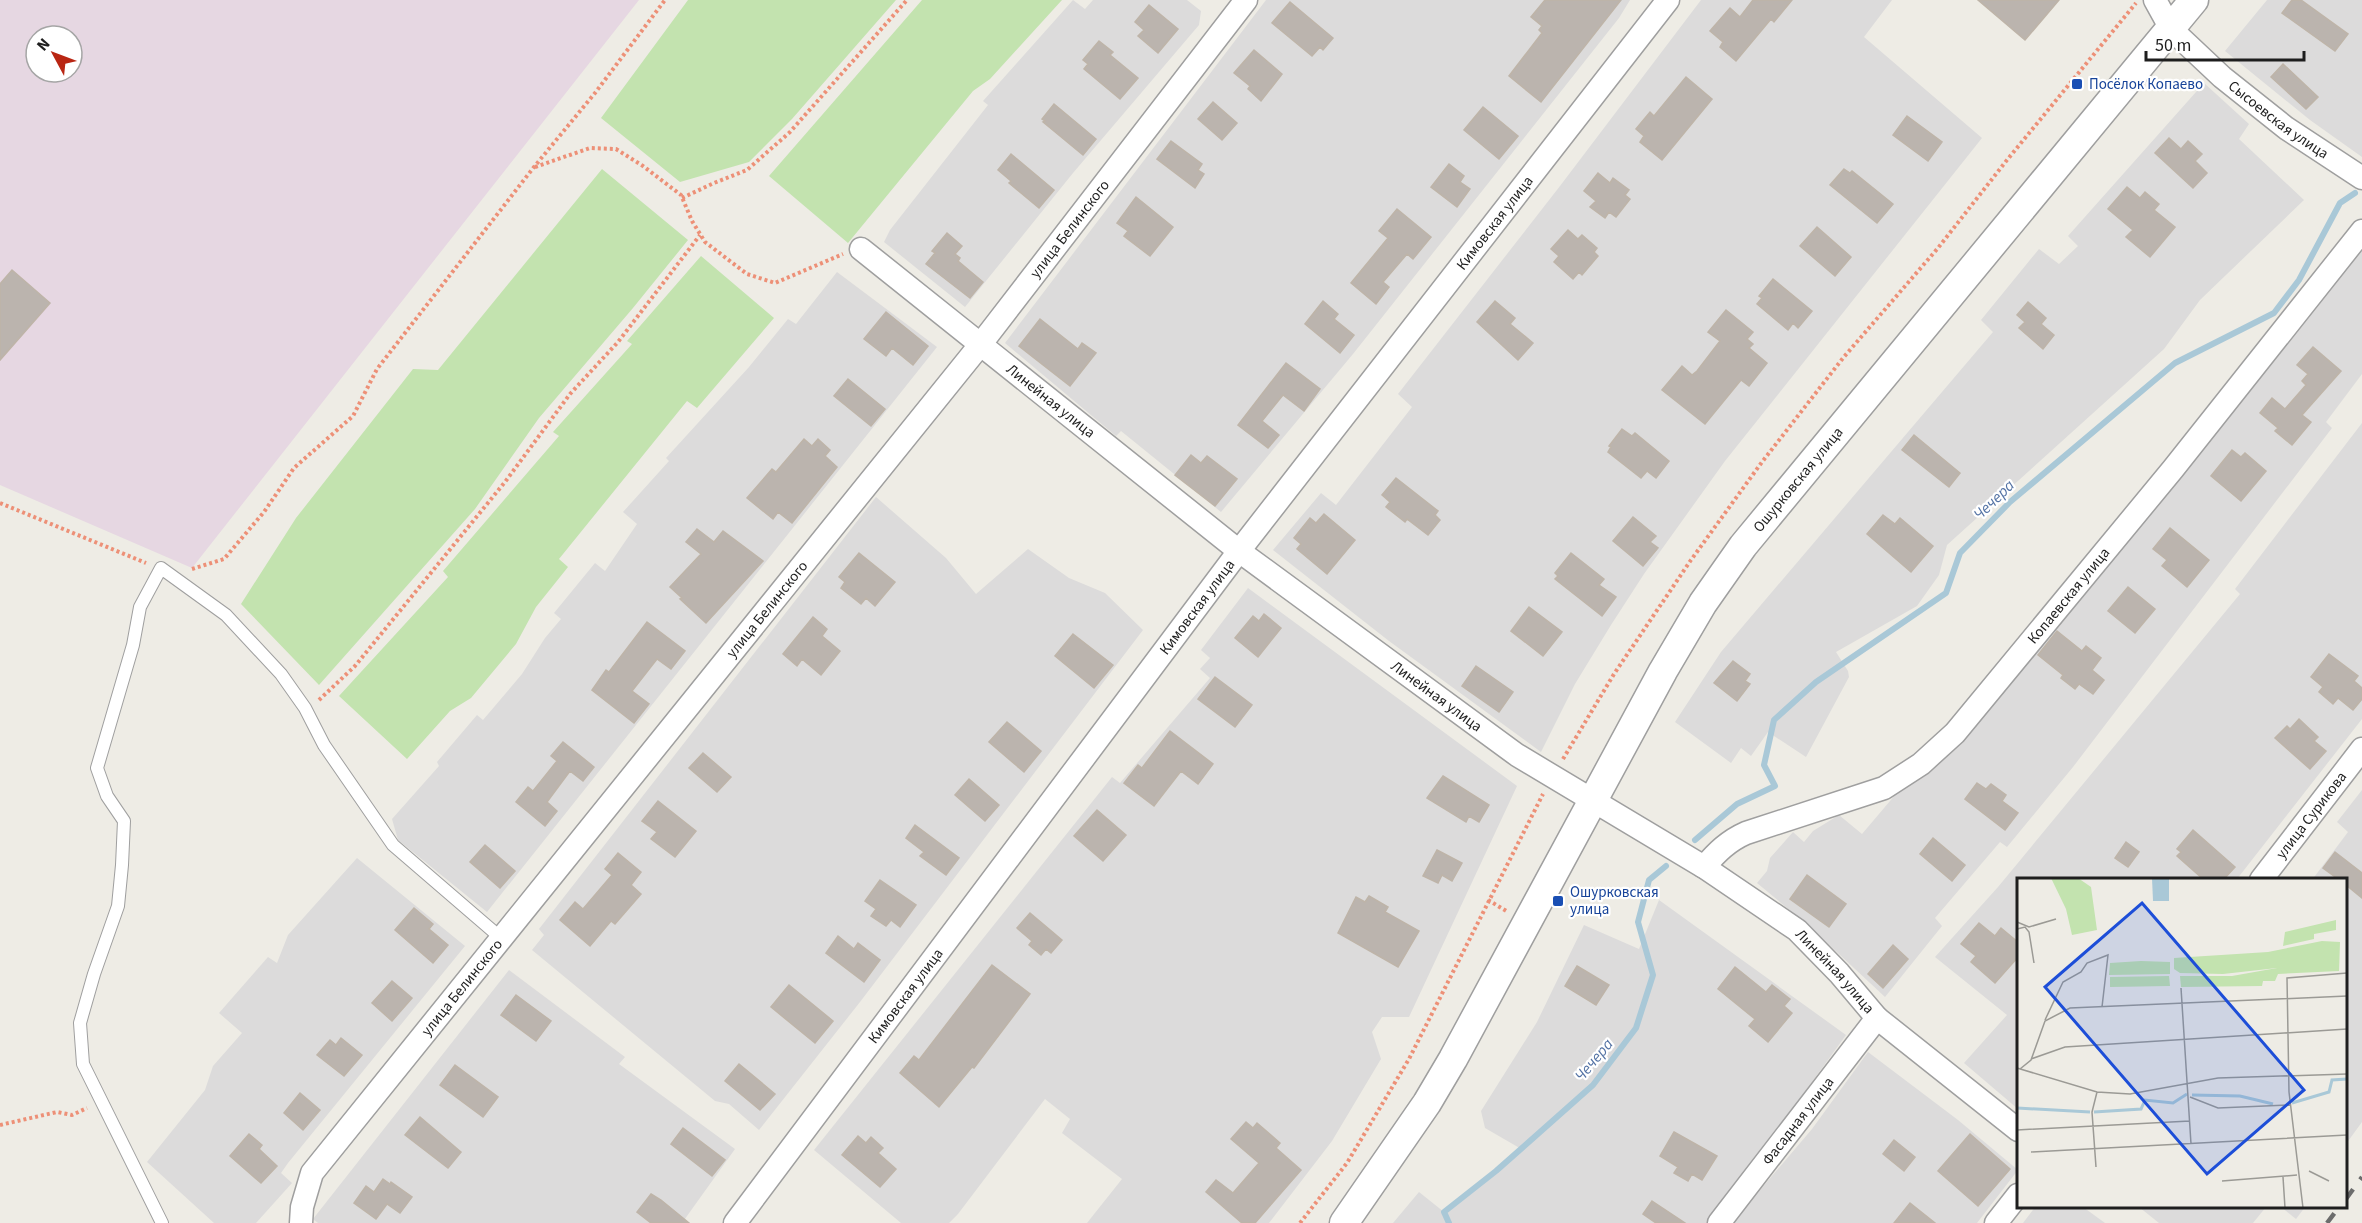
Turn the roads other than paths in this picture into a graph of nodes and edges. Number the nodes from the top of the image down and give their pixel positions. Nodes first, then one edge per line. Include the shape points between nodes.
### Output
1 (1246, 0) edge
2 (1668, 0) edge
3 (2155, 0) edge
4 (2194, 0) edge
5 (2171, 29) junction
6 (2362, 178) edge
7 (2362, 231) edge
8 (861, 249) road end
9 (980, 345) junction
10 (1239, 551) junction
11 (2362, 749) edge
12 (1593, 802) junction
13 (1704, 867) junction
14 (2262, 878) edge
15 (501, 938) junction
16 (1877, 1018) junction
17 (2017, 1128) edge
18 (2017, 1197) edge
19 (162, 1223) edge
20 (301, 1223) edge
21 (735, 1223) edge
22 (1344, 1223) edge
23 (1719, 1223) edge
24 (1996, 1223) edge

1 - 9 street, улица Белинского
2 - 10 street, Кимовская улица
3 - 5 street, Сысоевская улица
4 - 5 street, Ошурковская улица
5 - 6 street, Сысоевская улица via 2222,77 2286,128
5 - 12 street, Ошурковская улица via 1743,546 1703,603
7 - 13 street, Копаевская улица via 2173,469 1955,733 1921,764 1884,788 1730,840
8 - 9 street, Линейная улица
9 - 10 street, Линейная улица
9 - 15 street, улица Белинского
10 - 12 street, Линейная улица via 1517,755
10 - 21 street, Кимовская улица
11 - 14 street, улица Сурикова
12 - 13 street, Линейная улица
12 - 22 street, Ошурковская улица via 1438,1086
13 - 16 street, Линейная улица via 1797,930
15 - 19 lane via 393,845 281,674 225,615 161,568 140,607 133,645 97,768 107,796 123,822 118,906 80,1023 83,1064
15 - 20 street, улица Белинского via 312,1173
16 - 17 street, Линейная улица
16 - 23 street, Фасадная улица
18 - 24 street

